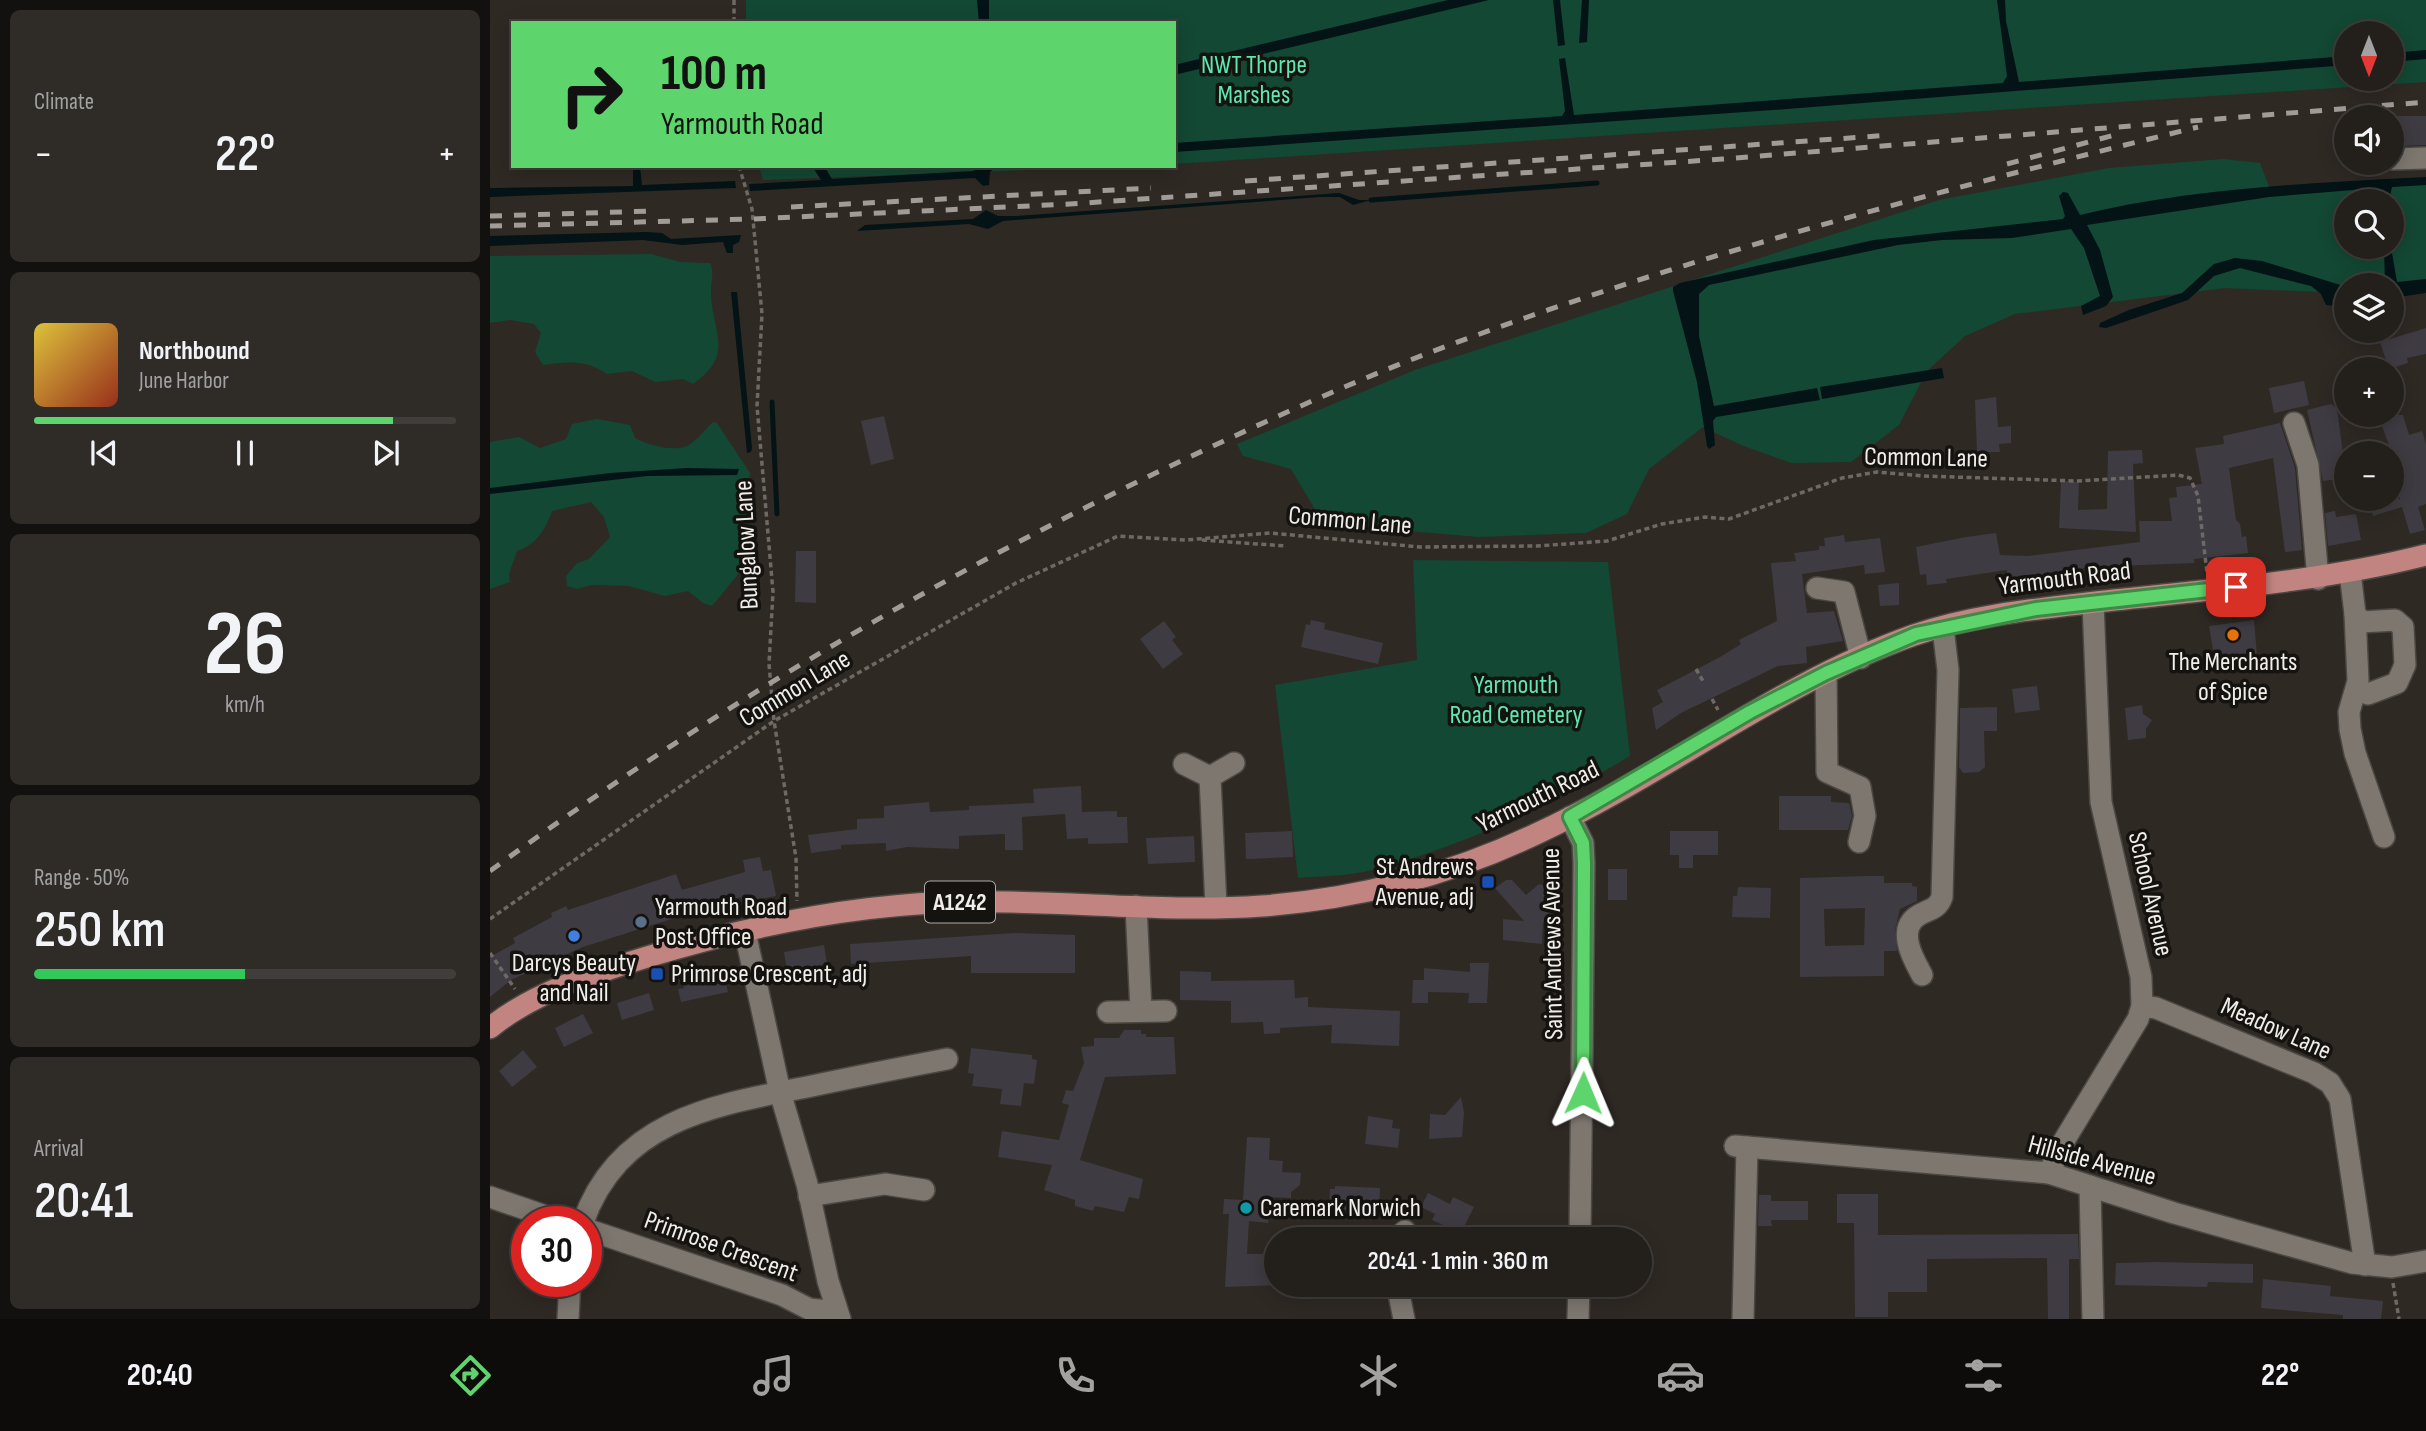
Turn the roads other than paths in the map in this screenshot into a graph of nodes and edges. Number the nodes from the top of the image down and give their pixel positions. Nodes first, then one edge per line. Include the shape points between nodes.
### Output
1 (2426, 158) edge
2 (2404, 159) edge
3 (2294, 423) dead end
4 (2426, 555) edge
5 (2350, 572) junction
6 (2318, 579) junction
7 (1817, 588) dead end
8 (2094, 603) junction
9 (2355, 614) junction
10 (1943, 628) junction
11 (1861, 658) junction
12 (1826, 673) junction
13 (2368, 694) dead end
14 (1184, 764) dead end
15 (1234, 764) dead end
16 (1210, 777) junction
17 (1570, 817) junction
18 (2384, 837) dead end
19 (1859, 842) dead end
20 (1136, 905) junction
21 (1216, 907) junction
22 (745, 932) junction
23 (1922, 975) dead end
24 (2142, 1006) junction
25 (1141, 1011) junction
26 (1166, 1011) dead end
27 (1108, 1012) dead end
28 (490, 1028) edge
29 (947, 1059) dead end
30 (780, 1092) junction
31 (2049, 1173) junction
32 (2090, 1186) junction
33 (924, 1190) dead end
34 (809, 1196) junction
35 (490, 1197) edge
36 (516, 1206) edge
37 (591, 1206) edge
38 (1580, 1227) edge
39 (602, 1234) edge
40 (2426, 1261) edge
41 (2365, 1265) junction
42 (569, 1297) edge
43 (1400, 1297) edge
44 (1579, 1297) edge
45 (838, 1315) edge
46 (568, 1319) edge
47 (1404, 1319) edge
48 (1578, 1319) edge
49 (1743, 1319) edge
50 (2093, 1319) edge

1 - 2 street
3 - 6 street via 2308,465
4 - 5 main road, Yarmouth Road / A1242
5 - 6 main road, Yarmouth Road / A1242
5 - 9 street
6 - 8 main road, Yarmouth Road / A1242
7 - 11 street via 1845,587
8 - 10 main road, Yarmouth Road / A1242 via 2036,609
8 - 24 street, School Avenue via 2101,802 2141,977
9 - 13 street via 2362,622 2395,620 2403,627 2405,665 2397,683
9 - 18 street via 2358,681 2349,712 2350,729
10 - 11 main road, Yarmouth Road / A1242 via 1916,634
10 - 23 street via 1948,670 1942,897 1937,907 1915,918 1909,930 1908,947
11 - 12 main road, Yarmouth Road / A1242
12 - 17 main road, Yarmouth Road / A1242
12 - 19 street via 1827,772 1860,787 1865,816
14 - 16 street
15 - 16 street
16 - 21 street
17 - 21 main road, Yarmouth Road / A1242 via 1497,851 1388,887 1290,903
17 - 38 street, Saint Andrews Avenue via 1583,843 1584,863
20 - 21 main road, Yarmouth Road / A1242
20 - 22 main road, Yarmouth Road / A1242 via 926,904 857,911
20 - 25 street
22 - 28 main road, Yarmouth Road / A1242 via 619,966 527,1005
22 - 30 street, Primrose Crescent
24 - 31 street, School Avenue
24 - 41 street, Meadow Lane via 2228,1037 2330,1083 2340,1099
25 - 26 street
25 - 27 street
29 - 30 street
30 - 34 street, Primrose Crescent
30 - 37 street via 724,1103 682,1117 651,1134 623,1156
31 - 32 street, Hillside Avenue
31 - 49 street, Hillside Avenue via 1741,1146
32 - 41 street, Hillside Avenue
32 - 50 street
33 - 34 street via 885,1184
34 - 45 street, Primrose Crescent
35 - 36 street
39 - 45 street, Primrose Crescent via 782,1295 809,1309
40 - 41 street, Hillside Avenue via 2392,1267
42 - 46 street
43 - 47 street
44 - 48 street

